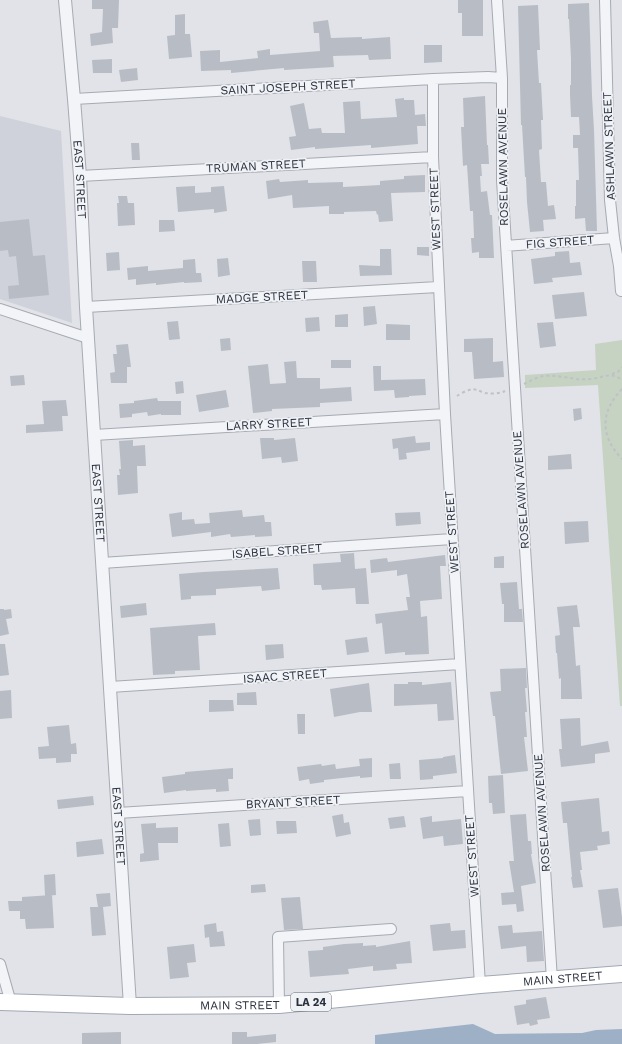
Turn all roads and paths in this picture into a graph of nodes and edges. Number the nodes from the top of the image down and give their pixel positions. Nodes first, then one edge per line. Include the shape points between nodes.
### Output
1 (65, 0) edge
2 (497, 0) edge
3 (605, 0) edge
4 (502, 78) junction
5 (433, 79) junction
6 (74, 99) junction
7 (433, 157) junction
8 (80, 176) junction
9 (614, 238) junction
10 (506, 246) junction
11 (438, 287) junction
12 (621, 291) dead end
13 (86, 307) junction
14 (0, 309) edge
15 (88, 338) junction
16 (622, 367) edge
17 (611, 375) junction
18 (622, 380) edge
19 (515, 388) junction
20 (622, 389) edge
21 (457, 396) dead end
22 (445, 414) junction
23 (94, 435) junction
24 (622, 459) edge
25 (452, 539) junction
26 (102, 563) junction
27 (460, 664) junction
28 (110, 687) junction
29 (468, 791) junction
30 (118, 813) junction
31 (391, 929) dead end
32 (0, 964) edge
33 (622, 974) edge
34 (552, 980) junction
35 (480, 986) junction
36 (6, 1002) edge
37 (279, 1005) junction
38 (130, 1006) junction

1 - 6 street, EAST STREET
2 - 4 street, ROSELAWN AVENUE
3 - 9 street, ASHLAWN STREET via 610,200
4 - 5 street, SAINT JOSEPH STREET
4 - 10 street, ROSELAWN AVENUE via 502,180
5 - 6 street, SAINT JOSEPH STREET
5 - 7 street, WEST STREET
6 - 8 street, EAST STREET
7 - 8 street, TRUMAN STREET
7 - 11 street, WEST STREET
8 - 13 street, EAST STREET
9 - 10 street, FIG STREET
9 - 12 street, ASHLAWN STREET
10 - 19 street, ROSELAWN AVENUE
11 - 13 street, MADGE STREET
11 - 22 street, WEST STREET
13 - 15 street, EAST STREET
14 - 15 street
15 - 23 street, EAST STREET
16 - 17 path
17 - 18 path
17 - 19 path via 591,379 539,376
19 - 21 path via 501,393 468,390
19 - 34 street, ROSELAWN AVENUE
20 - 24 path via 608,410 606,433 615,452
22 - 23 street, LARRY STREET
22 - 25 street, WEST STREET
23 - 26 street, EAST STREET
25 - 26 street, ISABEL STREET
25 - 27 street, WEST STREET
26 - 28 street, EAST STREET
27 - 28 street, ISAAC STREET
27 - 29 street, WEST STREET
28 - 30 street, EAST STREET
29 - 30 street, BRYANT STREET
29 - 35 street, WEST STREET
30 - 38 street, EAST STREET
31 - 37 street via 278,937
32 - 36 street
33 - 34 main road, MAIN STREET / LA 24
34 - 35 main road, MAIN STREET / LA 24
35 - 37 main road, MAIN STREET / LA 24
36 - 38 main road, MAIN STREET / LA 24
37 - 38 main road, MAIN STREET / LA 24

